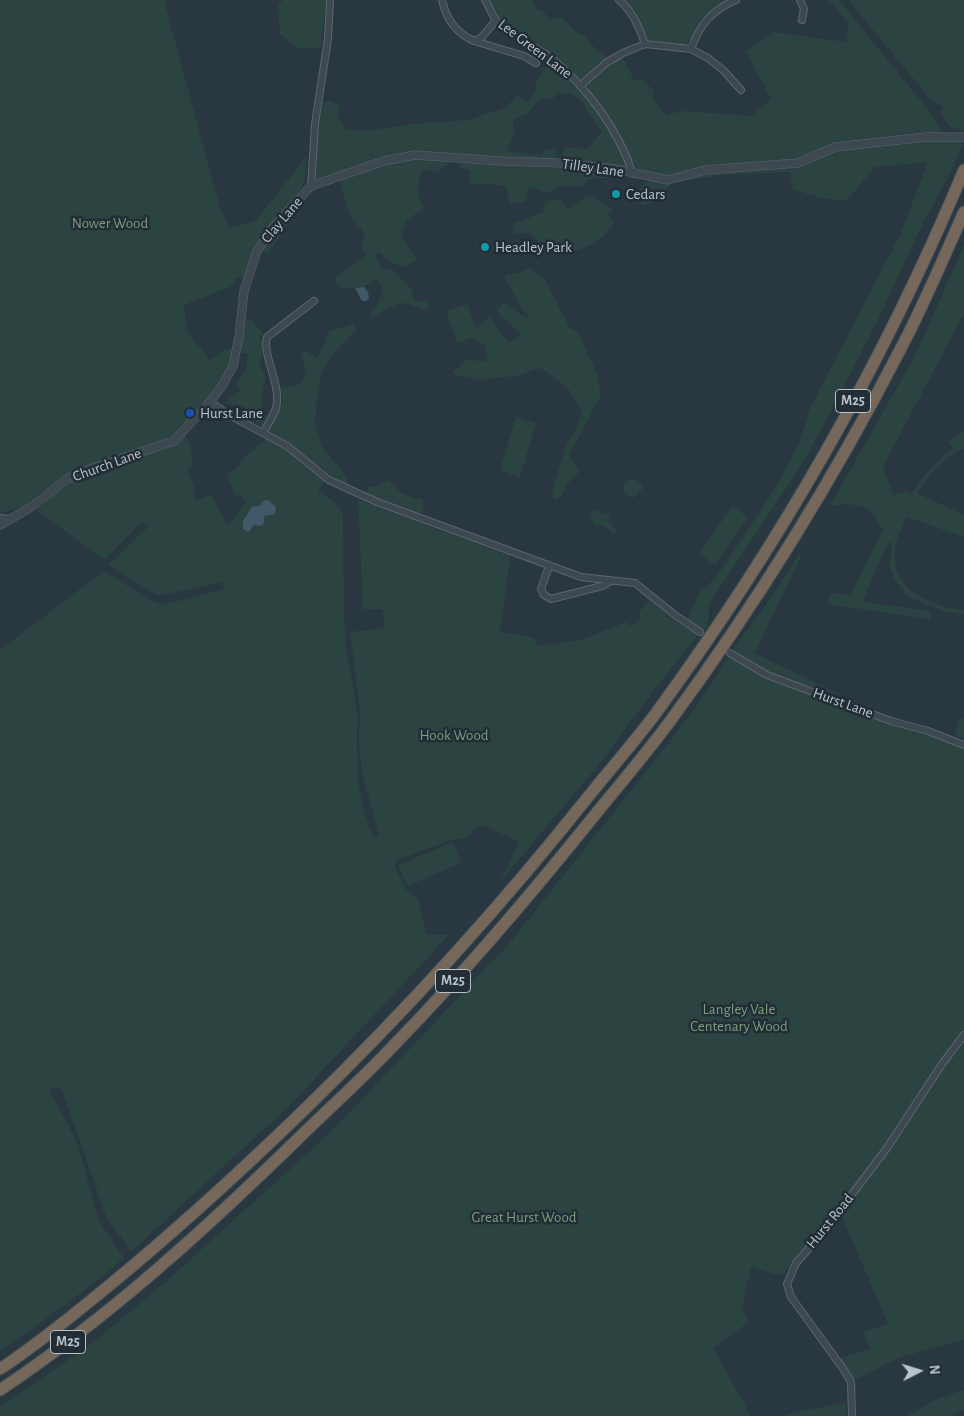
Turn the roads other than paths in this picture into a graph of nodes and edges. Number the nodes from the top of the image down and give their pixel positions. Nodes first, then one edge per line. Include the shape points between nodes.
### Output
1 (330, 0) edge
2 (442, 0) edge
3 (485, 0) edge
4 (619, 0) edge
5 (736, 0) edge
6 (800, 0) edge
7 (496, 20) junction
8 (802, 20) dead end
9 (474, 41) junction
10 (645, 44) junction
11 (691, 49) junction
12 (536, 62) dead end
13 (581, 85) junction
14 (741, 90) dead end
15 (964, 138) edge
16 (964, 170) edge
17 (633, 174) junction
18 (311, 186) junction
19 (964, 212) edge
20 (314, 301) dead end
21 (210, 402) junction
22 (263, 433) junction
23 (0, 518) edge
24 (10, 519) junction
25 (0, 525) edge
26 (549, 566) junction
27 (612, 580) junction
28 (700, 632) dead end
29 (730, 653) dead end
30 (963, 744) edge
31 (964, 1036) edge
32 (0, 1369) edge
33 (0, 1390) edge
34 (852, 1416) edge

1 - 18 street, Clay Lane
2 - 9 street via 452,25 464,37
3 - 7 street, Lee Green Lane
4 - 10 street via 633,16
5 - 11 street via 704,22
6 - 8 street via 804,9
7 - 9 street via 482,37
7 - 13 street, Lee Green Lane via 548,56
9 - 12 street
10 - 11 street
10 - 13 street via 623,53
11 - 14 street via 724,71
13 - 17 street, Lee Green Lane via 616,135
15 - 17 street, Tilley Lane via 926,137 835,147 798,163 705,170 668,180
16 - 32 highway, M25 via 884,344 818,464 735,598 675,686 563,829 475,932 387,1026 254,1159 121,1276 36,1345
17 - 18 street, Tilley Lane via 558,163 415,155 384,161
18 - 21 street, Clay Lane via 275,225 257,251 244,291 233,366
19 - 33 highway, M25 via 900,350 829,478 750,607 669,724 579,835 491,940 394,1045 265,1171 132,1290 47,1359
20 - 22 street via 267,337 265,345 276,386 276,408
21 - 22 street
21 - 24 street, Church Lane via 174,441 67,479
22 - 26 street via 287,446 331,481 377,502
23 - 24 street
24 - 25 street, Church Lane
26 - 27 street via 581,577
26 - 27 street via 540,589 551,599 602,586
27 - 28 street via 635,583
29 - 30 street, Hurst Lane via 767,675
31 - 34 street, Hurst Road via 887,1148 825,1230 796,1262 787,1284 791,1297 851,1382

